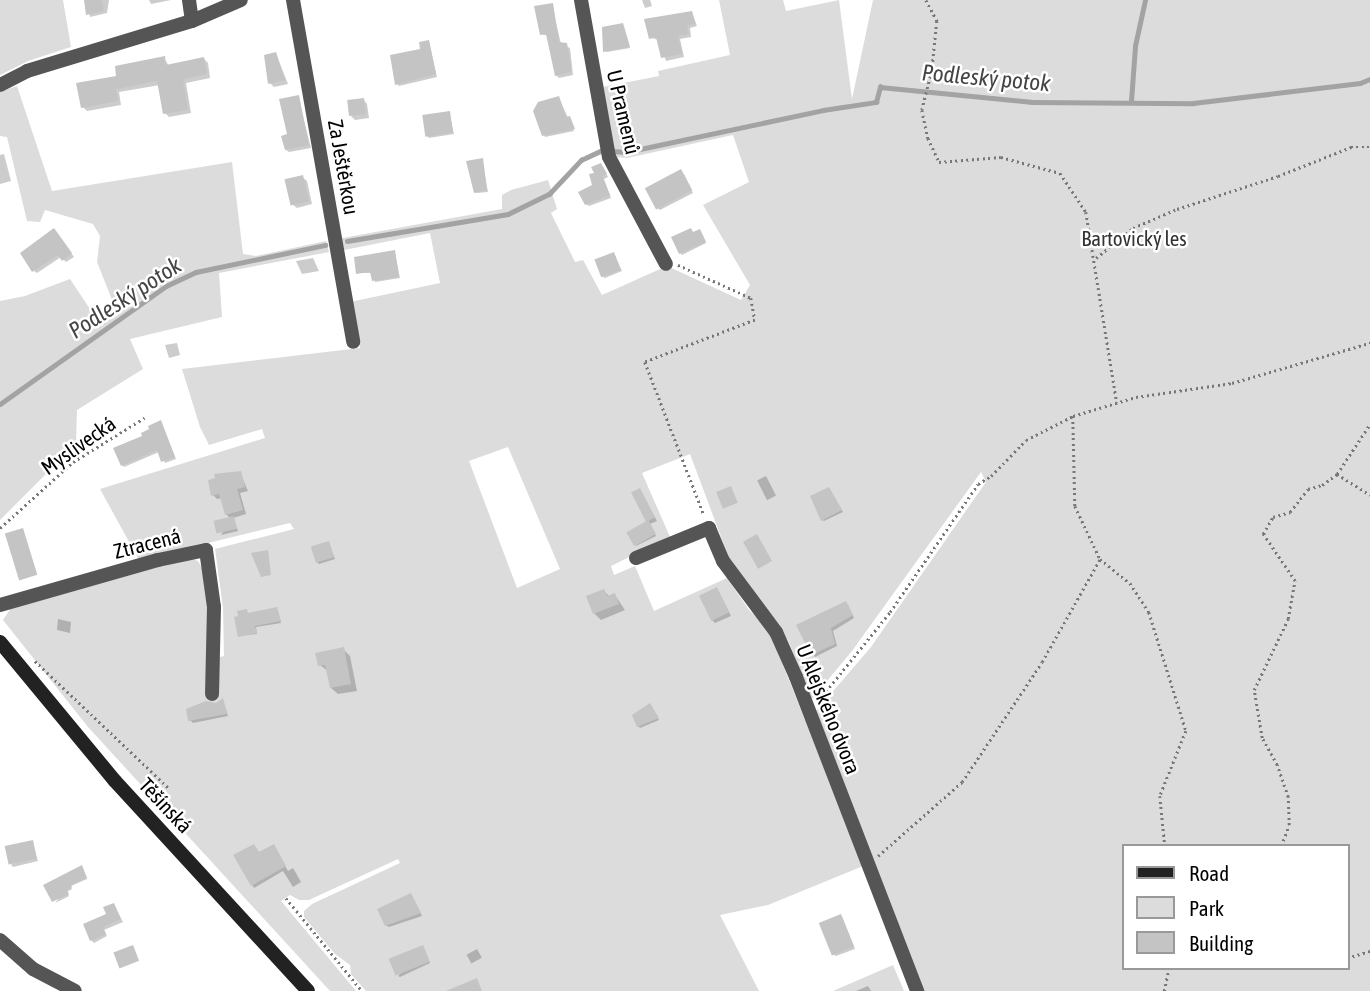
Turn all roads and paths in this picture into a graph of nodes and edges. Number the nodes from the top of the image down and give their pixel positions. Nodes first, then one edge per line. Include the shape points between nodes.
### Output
1 (189, 0) edge
2 (242, 0) edge
3 (293, 0) edge
4 (581, 0) edge
5 (926, 0) edge
6 (192, 21) junction
7 (0, 85) edge
8 (1370, 147) edge
9 (1096, 258) junction
10 (664, 261) joint
11 (353, 342) dead end
12 (1370, 342) edge
13 (1117, 403) junction
14 (1073, 416) junction
15 (144, 418) dead end
16 (1370, 424) edge
17 (1337, 474) junction
18 (1370, 495) edge
19 (0, 528) edge
20 (709, 528) junction
21 (636, 558) dead end
22 (1100, 559) junction
23 (0, 603) edge
24 (5, 648) edge
25 (212, 694) dead end
26 (810, 719) junction
27 (170, 789) dead end
28 (1165, 844) edge
29 (1282, 844) edge
30 (868, 864) junction
31 (286, 898) dead end
32 (0, 940) edge
33 (1370, 951) edge
34 (1349, 957) edge
35 (1169, 970) edge
36 (75, 991) edge
37 (309, 991) edge
38 (362, 991) edge
39 (918, 991) edge
40 (1164, 991) edge

1 - 6 street
2 - 6 street
3 - 11 street, Za Ještěrkou
4 - 10 street, U Pramenů via 610,157
5 - 9 path via 937,20 922,110 939,162 1001,157 1060,173 1086,212
6 - 7 street via 27,71
8 - 9 path via 1351,147 1177,209 1133,228
9 - 13 path
10 - 20 path via 751,298 755,320 645,362
12 - 13 path via 1232,383
13 - 14 path
14 - 22 path via 1075,506
14 - 26 path via 1026,440 978,484 890,612 808,710
15 - 19 path, Myslivecká via 73,462
16 - 17 path
17 - 18 path
17 - 29 path via 1308,489 1290,512 1273,517 1263,534 1295,581 1288,619 1254,690 1262,738 1288,797 1289,825
20 - 21 street
20 - 26 street, U Alejského dvora via 723,561 776,632
22 - 28 path via 1130,583 1149,612 1186,731 1160,796
22 - 30 path via 1042,662 962,782
23 - 25 street, Ztracená via 206,550 214,607
24 - 27 path via 29,656 51,674
24 - 37 main road, Těšínská via 115,780
26 - 30 street, U Alejského dvora
30 - 39 street, U Alejského dvora
31 - 38 path
32 - 36 street via 33,969
33 - 34 path
35 - 40 path

